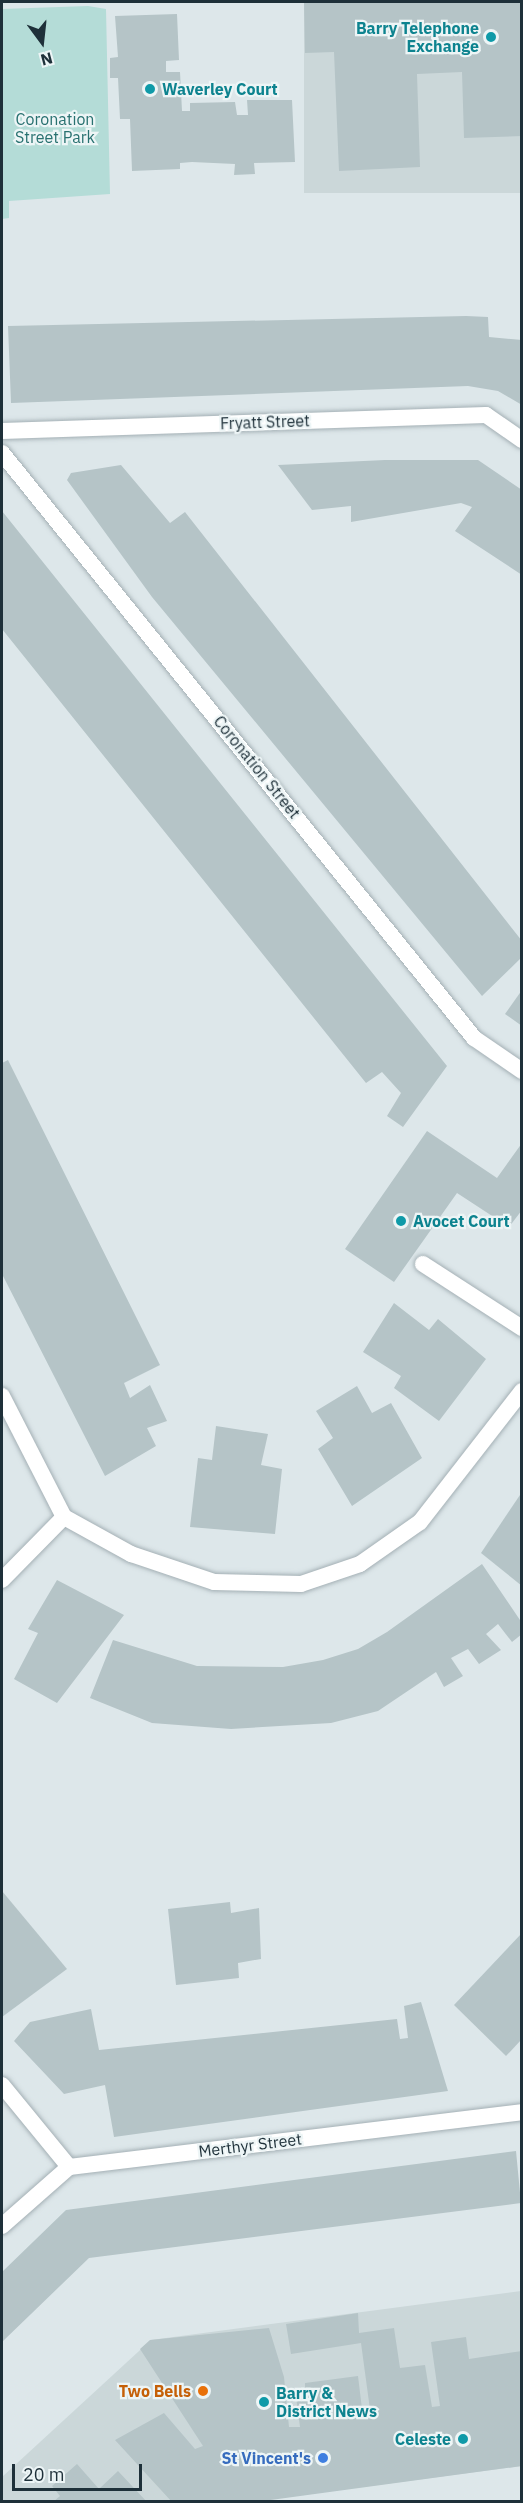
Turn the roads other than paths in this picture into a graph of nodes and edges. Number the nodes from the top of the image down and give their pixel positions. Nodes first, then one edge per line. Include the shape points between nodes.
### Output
1 (2, 431) edge
2 (522, 440) edge
3 (2, 453) edge
4 (522, 1071) edge
5 (423, 1264) dead end
6 (522, 1328) edge
7 (522, 1391) edge
8 (2, 1396) edge
9 (64, 1517) junction
10 (2, 1580) edge
11 (2, 2085) edge
12 (522, 2112) edge
13 (69, 2167) junction
14 (2, 2226) edge

1 - 2 street, Fryatt Street via 486,415
3 - 4 street, Coronation Street via 474,1038
5 - 6 street
7 - 9 street via 420,1522 360,1564 301,1584 214,1582 131,1554
8 - 9 street
9 - 10 street
11 - 13 street
12 - 13 street, Merthyr Street
13 - 14 street

